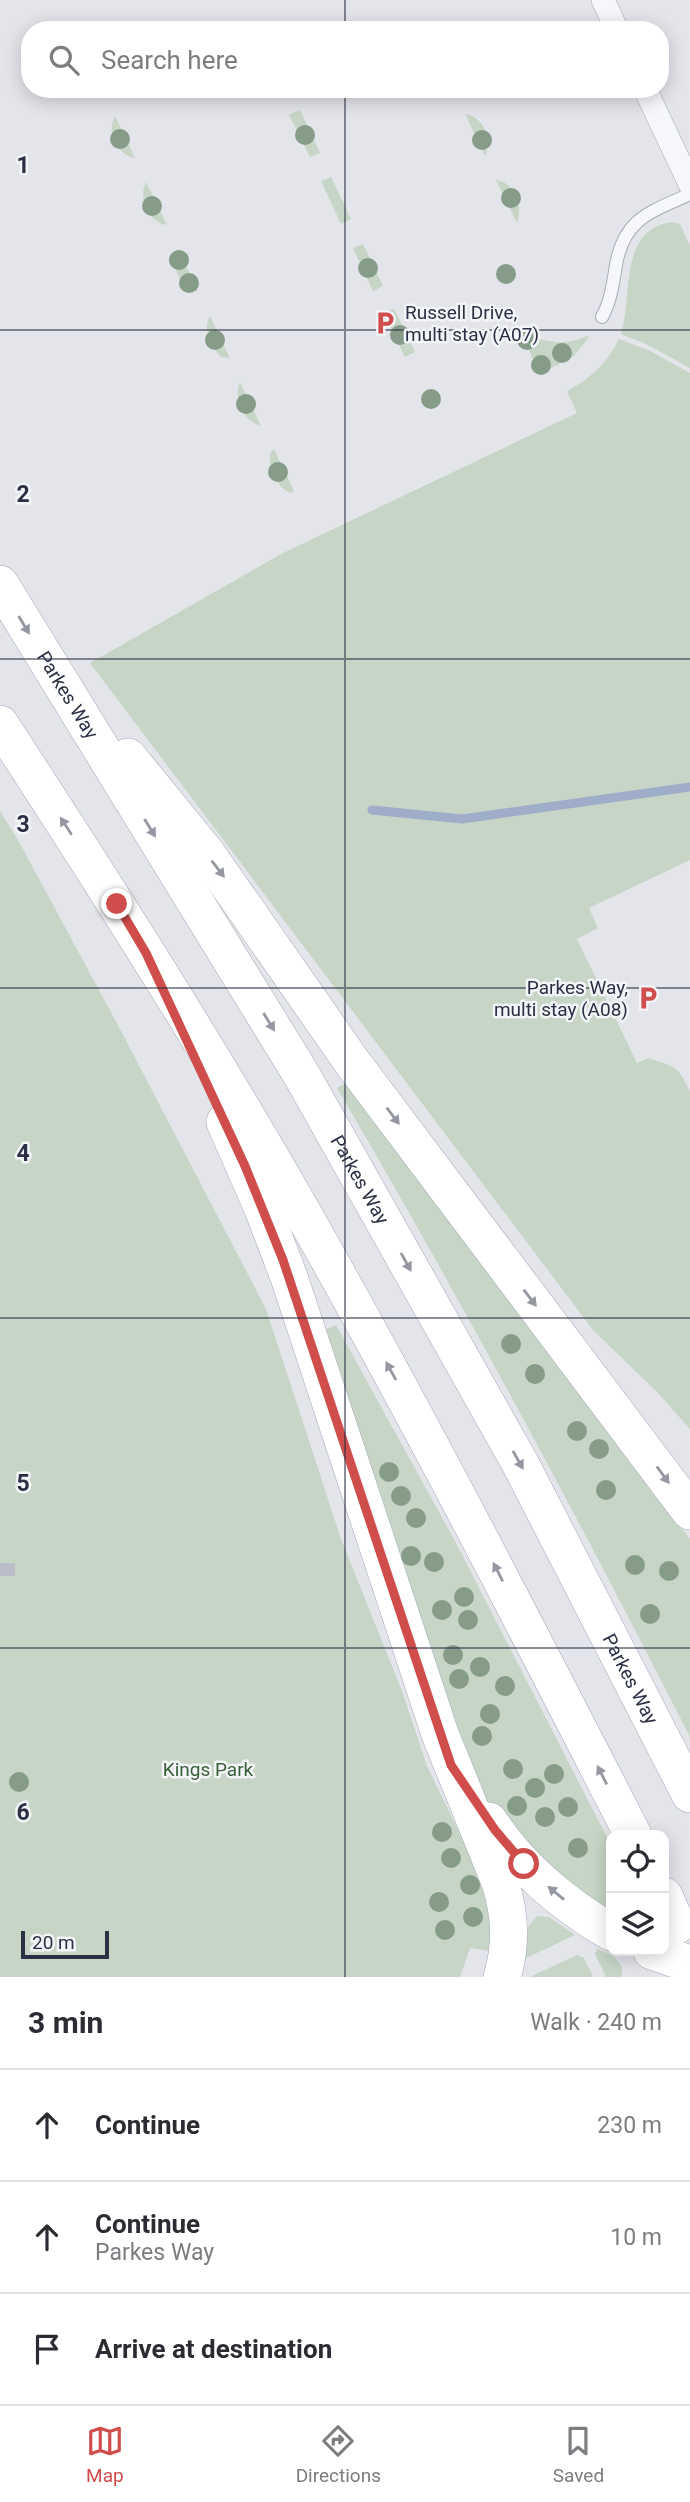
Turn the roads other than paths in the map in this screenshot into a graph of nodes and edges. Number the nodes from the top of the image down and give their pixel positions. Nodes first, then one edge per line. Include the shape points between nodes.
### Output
1 (603, 0) edge
2 (613, 21) edge
3 (649, 98) edge
4 (690, 184) edge
5 (690, 194) edge
6 (602, 317) dead end
7 (0, 584) edge
8 (50, 666) junction
9 (0, 724) edge
10 (146, 953) junction
11 (690, 1511) edge
12 (451, 1765) junction
13 (690, 1794) edge
14 (630, 1830) edge
15 (606, 1929) edge
16 (502, 1977) edge

1 - 2 street
3 - 4 street
5 - 6 lane via 646,215 625,235
7 -> 8 main road, Parkes Way
8 -> 11 main road via 214,864 360,1072
8 -> 13 main road, Parkes Way via 301,1074 521,1465
10 -> 9 main road
10 - 12 main road via 245,1166 283,1260
14 -> 10 main road via 366,1327
15 -> 12 main road via 524,1864
12 - 16 main road via 505,1898 509,1932

